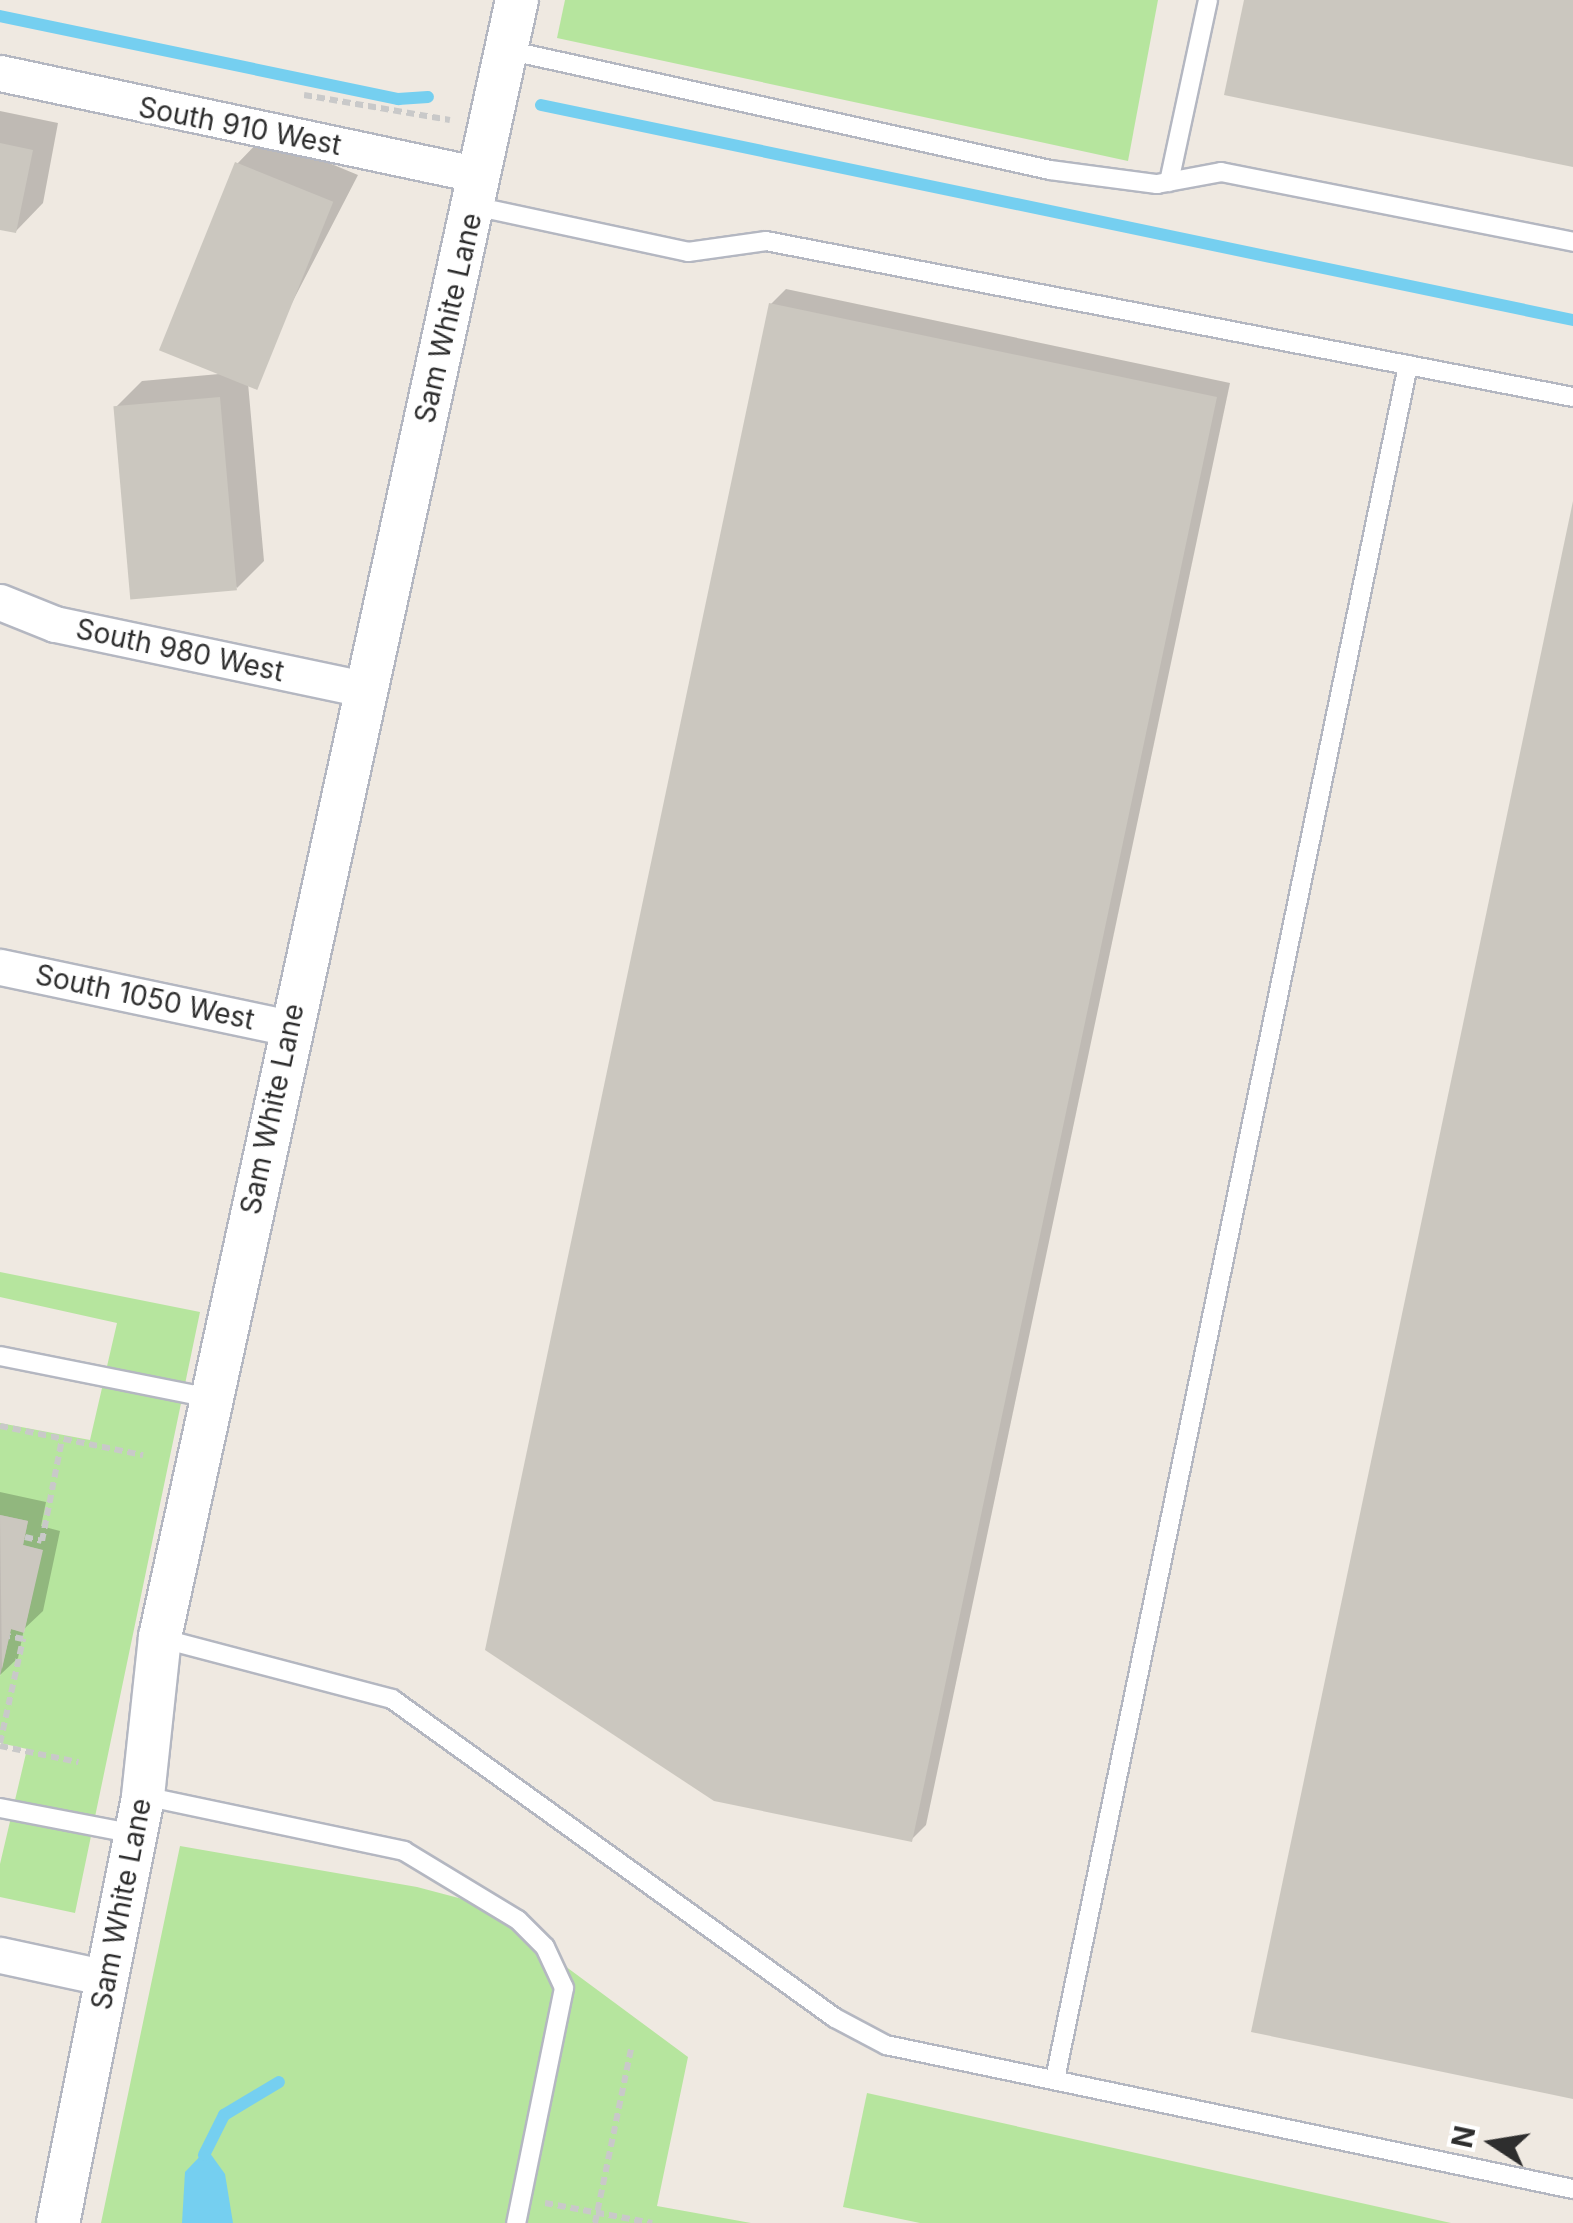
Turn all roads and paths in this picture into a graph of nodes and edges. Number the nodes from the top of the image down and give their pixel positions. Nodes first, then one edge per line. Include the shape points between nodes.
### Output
1 (517, 0) edge
2 (1208, 0) edge
3 (507, 50) junction
4 (0, 73) edge
5 (1169, 182) junction
6 (477, 190) junction
7 (1573, 242) edge
8 (1408, 365) junction
9 (1573, 397) edge
10 (0, 602) edge
11 (363, 689) junction
12 (0, 967) edge
13 (289, 1028) junction
14 (0, 1356) edge
15 (210, 1398) junction
16 (0, 1426) edge
17 (62, 1439) junction
18 (143, 1455) dead end
19 (25, 1537) dead end
20 (9, 1636) dead end
21 (160, 1638) junction
22 (0, 1745) edge
23 (78, 1762) dead end
24 (0, 1808) edge
25 (139, 1815) junction
26 (0, 1955) edge
27 (107, 1978) junction
28 (631, 2049) dead end
29 (1055, 2078) junction
30 (1573, 2189) edge
31 (521, 2199) junction
32 (597, 2213) junction
33 (58, 2223) edge
34 (516, 2223) edge
35 (594, 2223) edge
36 (652, 2223) edge

1 - 3 street, Sam White Lane
2 - 5 lane
3 - 5 lane via 1050,170
3 - 6 street, Sam White Lane
4 - 6 street, South 910 West via 129,106 167,107
5 - 7 lane via 1221,172
6 - 8 lane via 688,252 766,242
6 - 11 street, Sam White Lane
8 - 9 lane
8 - 29 lane
10 - 11 street, South 980 West via 56,624
11 - 13 street, Sam White Lane
12 - 13 street, South 1050 West
13 - 15 street, Sam White Lane
14 - 15 lane
15 - 21 street, Sam White Lane
16 - 17 path
17 - 18 path
17 - 19 path via 42,1540
20 - 22 path via 24,1640
21 - 25 street, Sam White Lane
21 - 29 lane via 392,1700 835,2018 886,2045
22 - 23 path
24 - 25 lane
25 - 27 street, Sam White Lane
25 - 31 lane via 404,1852 518,1920 545,1946 564,1988
26 - 27 street
27 - 33 street, Sam White Lane
28 - 32 path
29 - 30 lane
31 - 32 path
31 - 34 lane
32 - 35 path
32 - 36 path

